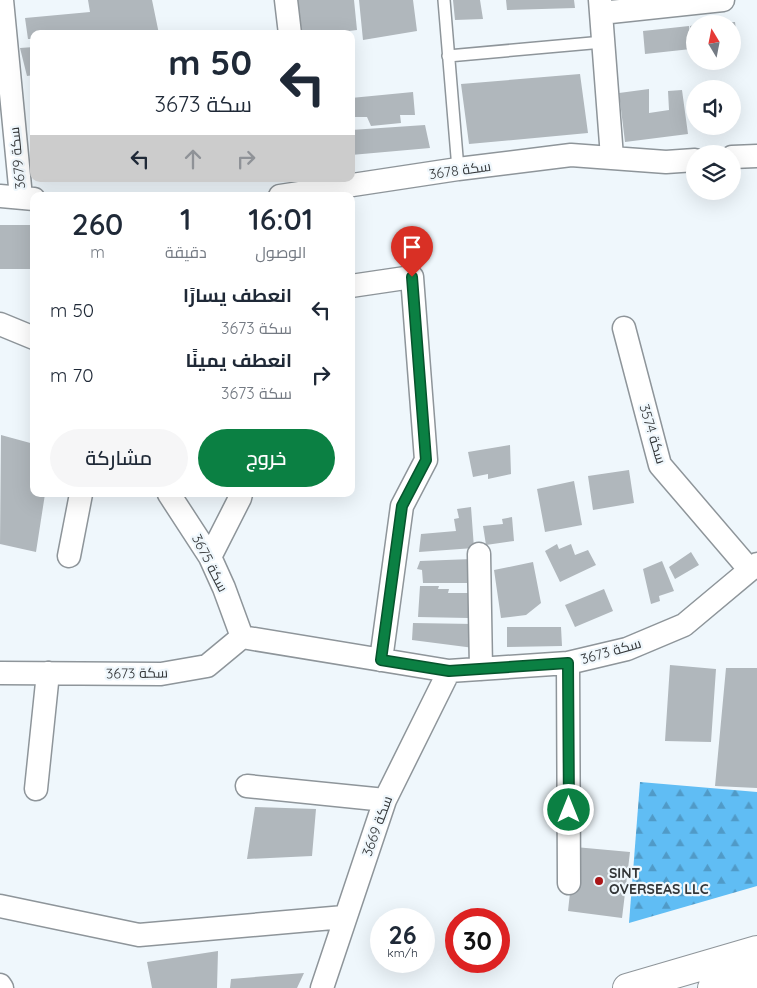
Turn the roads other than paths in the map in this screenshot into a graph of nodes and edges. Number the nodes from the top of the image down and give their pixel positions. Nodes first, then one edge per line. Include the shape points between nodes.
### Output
1 (2, 0) edge
2 (286, 0) edge
3 (444, 0) edge
4 (723, 0) edge
5 (600, 6) edge
6 (290, 30) edge
7 (603, 42) junction
8 (448, 56) junction
9 (757, 156) edge
10 (612, 157) junction
11 (741, 157) edge
12 (686, 161) edge
13 (458, 169) junction
14 (355, 181) edge
15 (343, 182) edge
16 (307, 186) edge
17 (291, 192) edge
18 (18, 197) edge
19 (355, 285) edge
20 (0, 324) edge
21 (624, 328) dead end
22 (30, 336) edge
23 (80, 497) edge
24 (171, 497) edge
25 (240, 497) edge
26 (479, 554) dead end
27 (69, 556) dead end
28 (210, 557) junction
29 (753, 567) edge
30 (242, 637) junction
31 (381, 660) junction
32 (568, 663) junction
33 (481, 669) junction
34 (449, 671) junction
35 (0, 673) edge
36 (48, 673) junction
37 (247, 786) dead end
38 (36, 789) dead end
39 (385, 800) junction
40 (569, 883) dead end
41 (0, 906) edge
42 (344, 917) junction
43 (757, 950) edge
44 (757, 974) edge
45 (322, 988) edge
46 (626, 988) edge
47 (712, 988) edge
48 (734, 988) edge
49 (757, 988) edge

1 - 18 street, سكة 3679
2 - 6 street
3 - 8 lane
4 - 5 street
5 - 7 street
7 - 8 lane
7 - 10 street
8 - 13 lane
9 - 11 street
10 - 12 street, سكة 3678
10 - 13 street, سكة 3678 via 571,155
13 - 14 street, سكة 3678
15 - 16 street, سكة 3678
16 - 17 street, سكة 3678
19 - 31 street via 412,277 426,460 402,506
20 - 22 street
21 - 29 street, سكة 3574 via 660,466
23 - 27 street
24 - 28 street, سكة 3675
25 - 28 street
26 - 33 street
28 - 30 street, سكة 3675
29 - 32 street, سكة 3673 via 684,625 627,648
30 - 31 street, سكة 3673
30 - 36 street, سكة 3673 via 207,666 161,674
31 - 34 street, سكة 3673
32 - 33 street, سكة 3673
32 - 40 street
33 - 34 street, سكة 3673
34 - 39 street, سكة 3669
35 - 36 street, سكة 3673
36 - 38 street
37 - 39 street
39 - 42 street, سكة 3669
41 - 42 street via 139,934
42 - 45 street, سكة 3669
43 - 46 main road
44 - 47 main road
48 - 49 street

